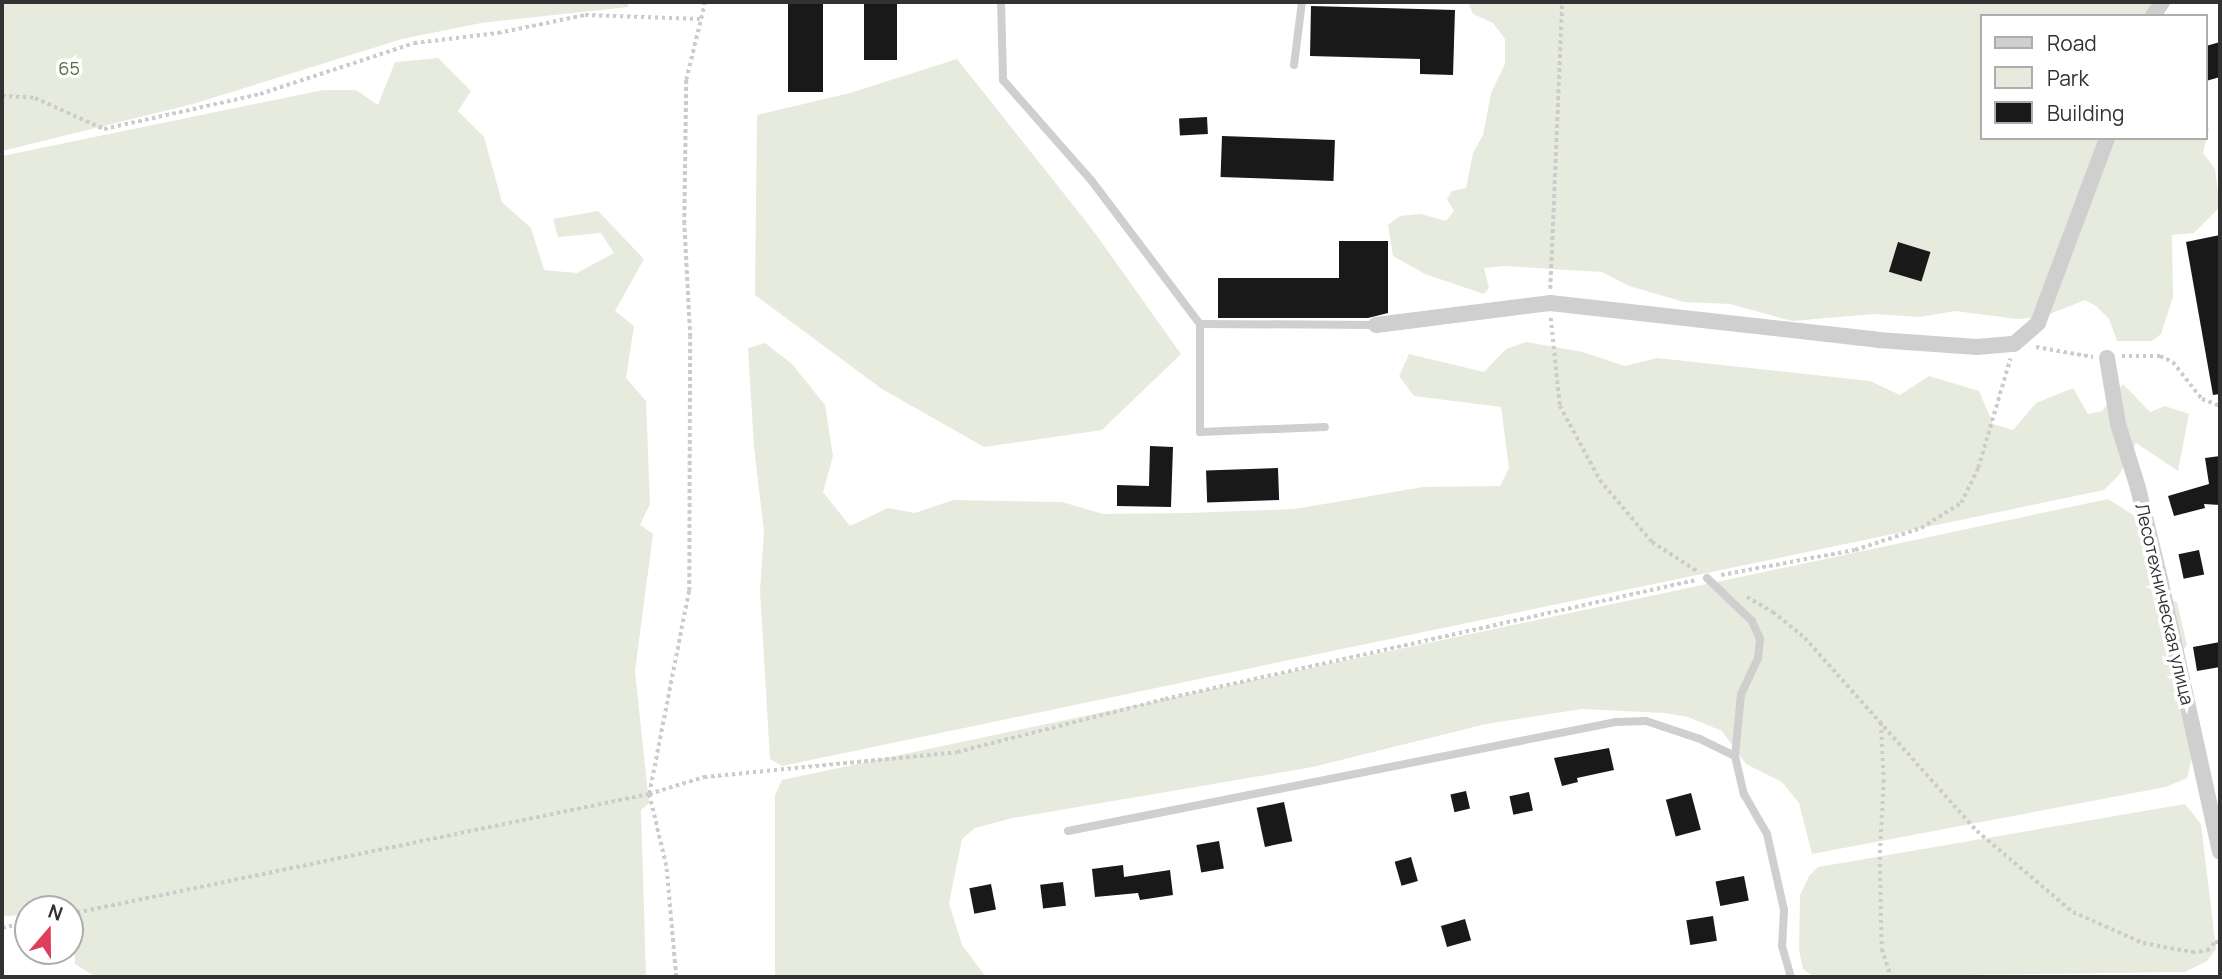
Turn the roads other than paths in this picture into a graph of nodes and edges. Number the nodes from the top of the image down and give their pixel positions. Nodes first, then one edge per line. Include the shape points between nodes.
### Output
1 (1001, 2) edge
2 (1302, 2) edge
3 (1294, 65) dead end
4 (2106, 140) edge
5 (1200, 324) junction
6 (1376, 325) joint
7 (2107, 358) dead end
8 (1325, 427) dead end
9 (1707, 578) road end
10 (1735, 756) junction
11 (1068, 831) dead end
12 (2220, 851) edge
13 (1791, 977) edge

1 - 5 lane via 1003,80 1091,180
2 - 3 lane
4 - 6 street via 2038,323 2014,344 1978,347 1890,341 1550,303
5 - 6 lane
5 - 8 lane via 1200,432
7 - 12 street, Лесотехническая улица via 2118,424 2160,579
9 - 10 lane via 1752,621 1760,639 1758,658 1741,694
10 - 11 lane via 1646,721 1616,722
10 - 13 lane via 1744,794 1767,834 1784,910 1782,946

